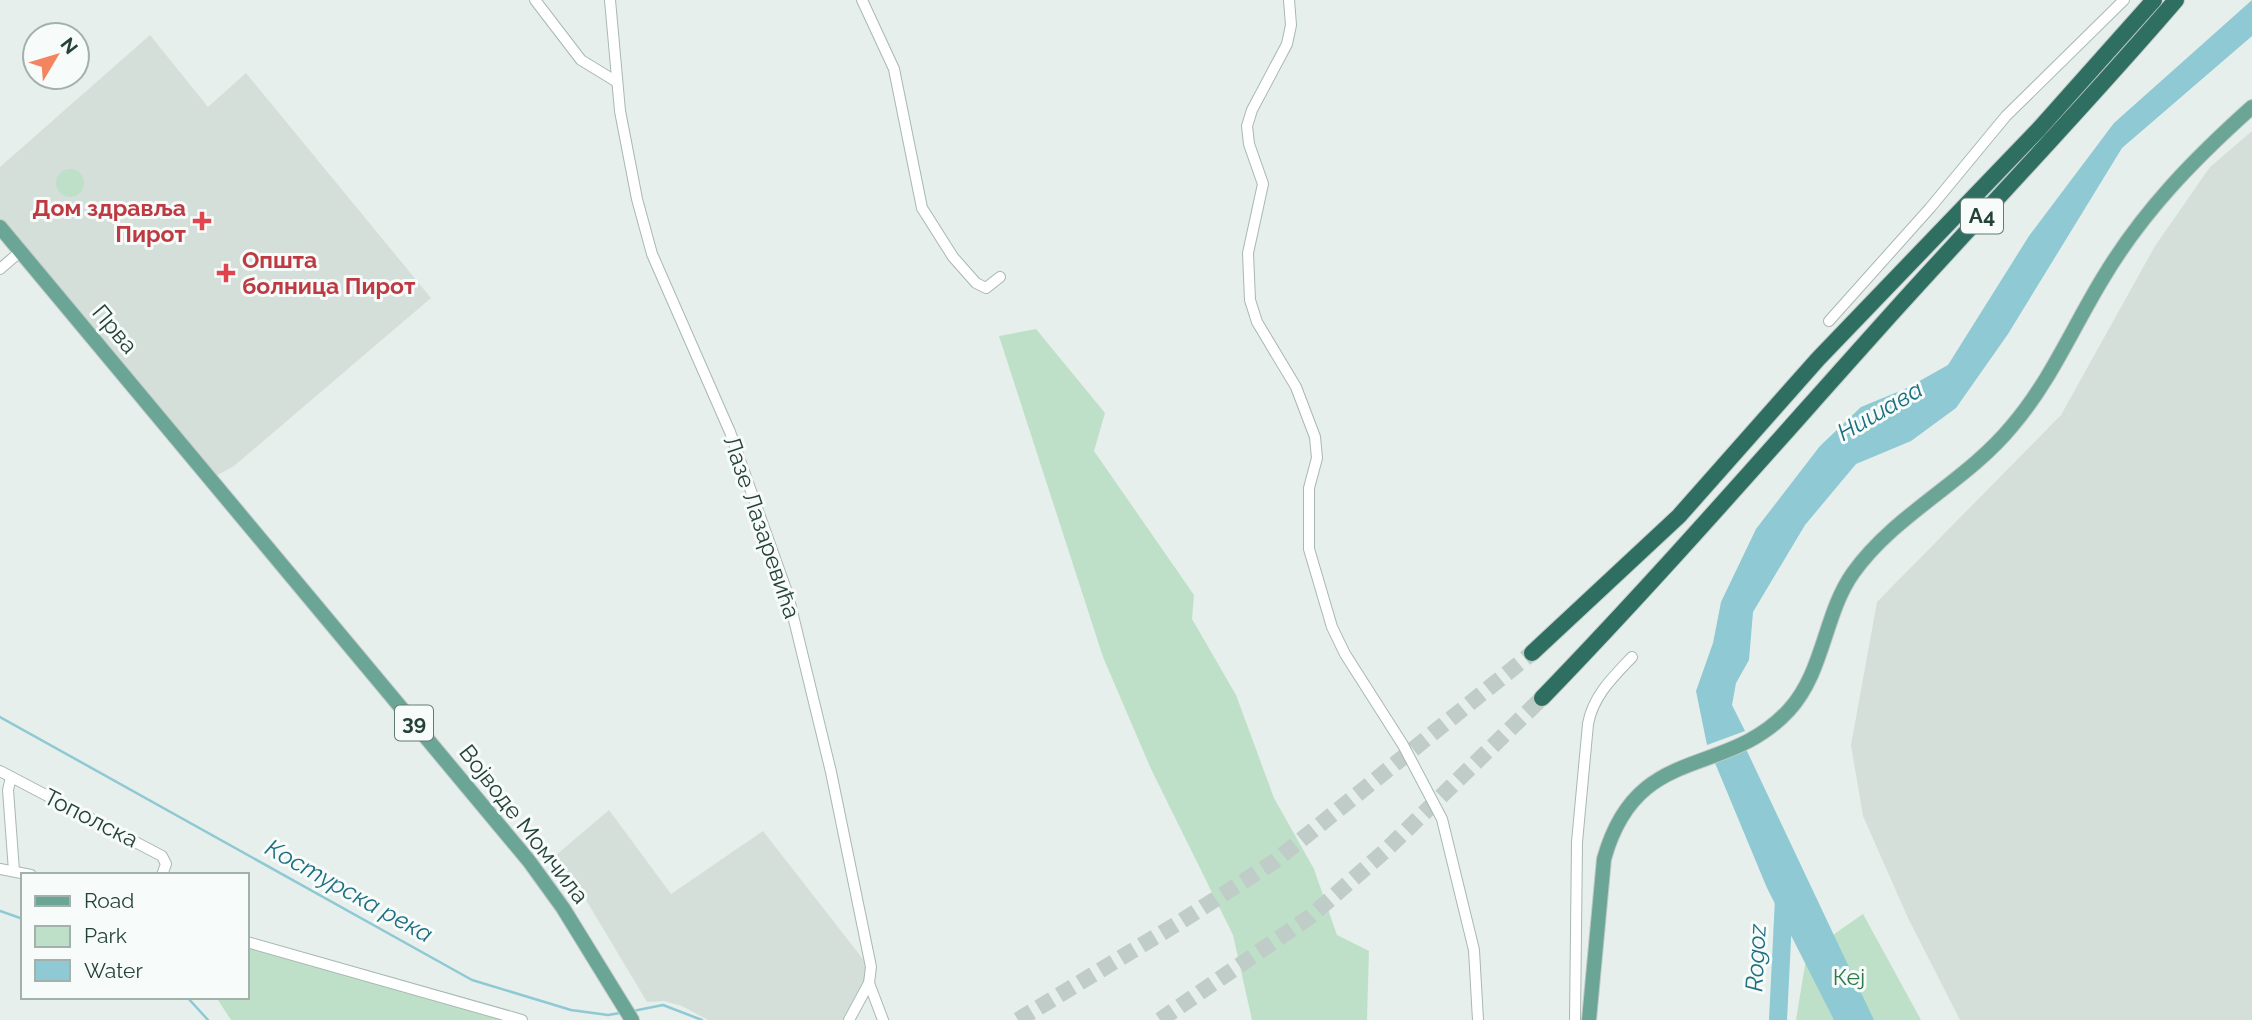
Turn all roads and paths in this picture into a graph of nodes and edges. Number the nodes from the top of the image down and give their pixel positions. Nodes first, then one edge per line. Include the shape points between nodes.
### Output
1 (535, 0) edge
2 (610, 0) edge
3 (862, 0) edge
4 (1289, 0) edge
5 (2124, 0) edge
6 (2154, 0) edge
7 (2176, 0) edge
8 (617, 82) junction
9 (2252, 107) edge
10 (0, 227) edge
11 (20, 251) junction
12 (0, 269) edge
13 (1000, 278) dead end
14 (1829, 321) dead end
15 (196, 460) joint
16 (1532, 653) tunnel mouth
17 (1632, 657) dead end
18 (1542, 698) tunnel mouth
19 (0, 771) edge
20 (11, 777) junction
21 (0, 869) edge
22 (14, 871) junction
23 (22, 873) edge
24 (163, 873) edge
25 (248, 942) edge
26 (869, 983) junction
27 (522, 1020) edge
28 (632, 1020) edge
29 (849, 1020) edge
30 (883, 1020) edge
31 (1478, 1020) edge
32 (1575, 1020) edge
33 (1589, 1020) edge

1 - 8 street via 581,60
2 - 8 street, Лазе Лазаревића
3 - 13 street via 894,69 922,208 976,283 986,288
4 - 31 street via 1287,44 1247,126 1263,184 1248,253 1250,300 1258,323 1296,387 1315,437 1309,549 1332,627 1410,756 1442,819 1474,950
5 - 14 street via 2006,116
6 - 16 highway, A4 via 2048,120 1818,359 1679,516
7 - 18 highway, A4 via 1629,608
8 - 26 street, Лазе Лазаревића via 637,199 652,254 730,432 788,595 855,884 872,967
9 - 33 main road via 2196,157 2143,217 2035,398 2003,438 1885,536 1863,560 1831,613 1800,695 1772,726 1675,769 1633,799 1610,838 1600,890
10 - 11 main road, Прва / 39
11 - 12 street
11 - 15 main road, Прва / 39
15 - 28 main road, Војводе Момчила / 39 via 528,861 563,908
17 - 32 street via 1600,694 1588,724 1577,842
19 - 20 street, Тополска
20 - 22 street
20 - 24 street, Тополска via 162,856 166,864
21 - 22 street
22 - 23 street
25 - 27 street
26 - 29 street, Лазе Лазаревића
26 - 30 street, Лазе Лазаревића

